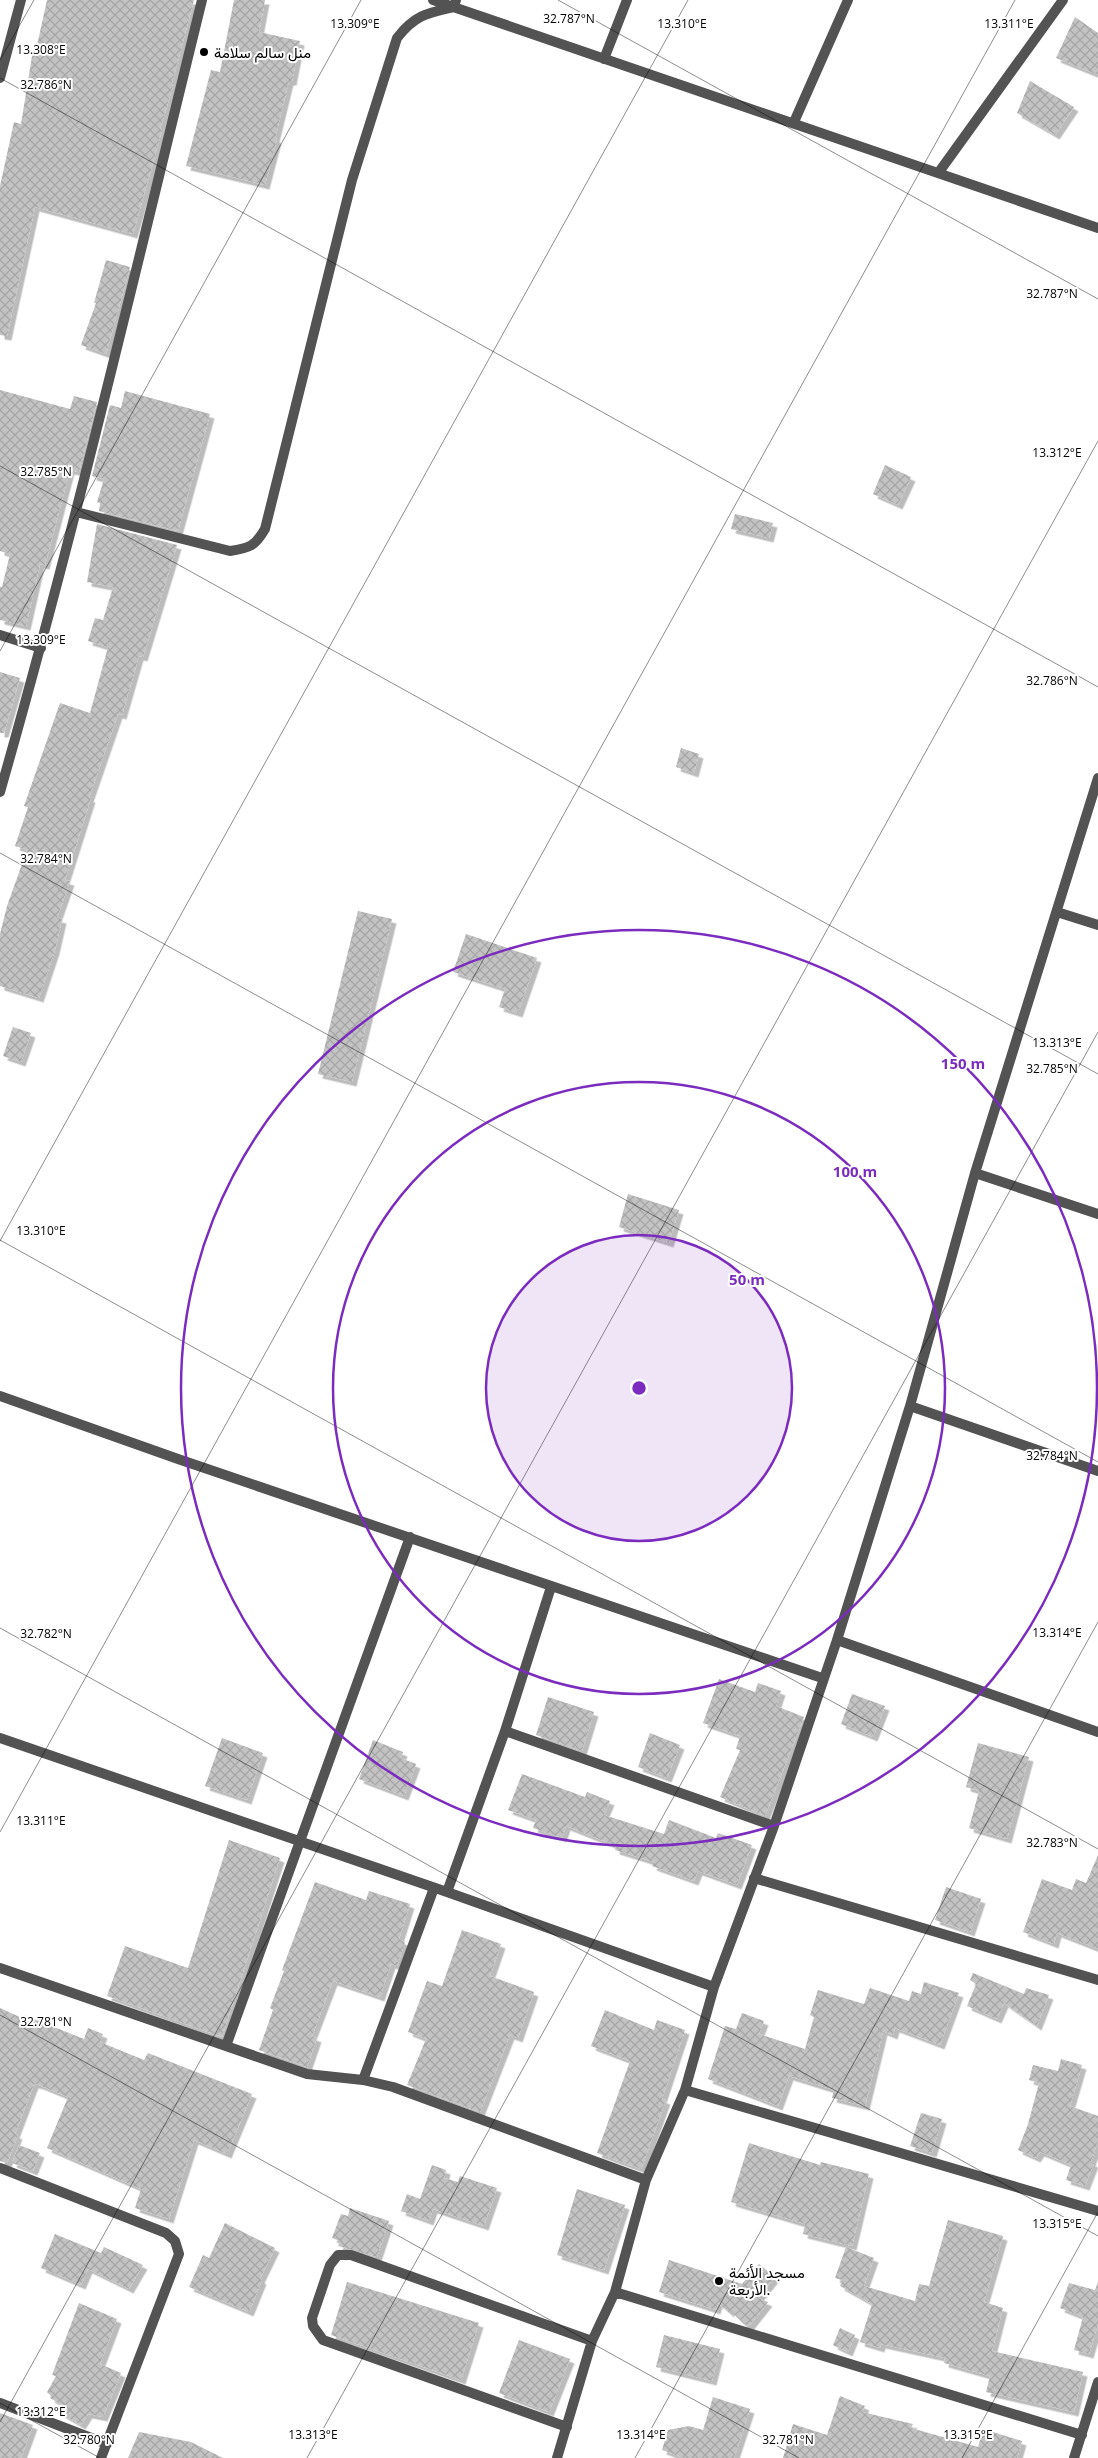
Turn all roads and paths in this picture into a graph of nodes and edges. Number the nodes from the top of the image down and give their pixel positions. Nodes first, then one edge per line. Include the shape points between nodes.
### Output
1 (21, 0) edge
2 (202, 0) edge
3 (434, 0) edge
4 (627, 0) edge
5 (848, 0) edge
6 (1062, 0) edge
7 (455, 3) edge
8 (604, 59) junction
9 (0, 78) edge
10 (794, 122) junction
11 (939, 172) junction
12 (1098, 228) edge
13 (76, 512) junction
14 (0, 635) edge
15 (42, 648) junction
16 (1098, 778) edge
17 (0, 792) edge
18 (1058, 912) junction
19 (1098, 925) edge
20 (975, 1173) junction
21 (1098, 1214) edge
22 (0, 1396) edge
23 (910, 1406) junction
24 (1098, 1471) edge
25 (410, 1537) junction
26 (551, 1587) junction
27 (836, 1640) junction
28 (822, 1678) junction
29 (505, 1730) junction
30 (1098, 1732) edge
31 (0, 1738) edge
32 (774, 1826) junction
33 (301, 1842) junction
34 (754, 1878) junction
35 (434, 1888) junction
36 (447, 1892) junction
37 (0, 1968) edge
38 (1098, 1980) edge
39 (714, 1987) junction
40 (226, 2046) junction
41 (363, 2080) junction
42 (685, 2090) junction
43 (0, 2168) edge
44 (646, 2180) junction
45 (1098, 2211) edge
46 (615, 2292) junction
47 (592, 2340) junction
48 (1098, 2382) edge
49 (0, 2403) edge
50 (567, 2427) junction
51 (1082, 2435) junction
52 (107, 2444) junction
53 (101, 2458) edge
54 (557, 2458) edge
55 (1074, 2458) edge

1 - 9 street
2 - 13 street
3 - 7 street
4 - 8 street
5 - 10 street
6 - 11 street
7 - 8 street
7 - 13 street via 409,22 397,38 352,180 264,528 257,543 246,549 230,551
8 - 10 street
10 - 11 street
11 - 12 street
13 - 15 street
14 - 15 street
15 - 17 street
16 - 18 street
18 - 19 street
18 - 20 street
20 - 21 street
20 - 23 street
22 - 25 street
23 - 24 street
23 - 27 street
25 - 26 street
25 - 33 street
26 - 28 street
26 - 29 street
27 - 28 street
27 - 30 street
28 - 32 street
29 - 32 street
29 - 36 street
31 - 33 street
32 - 34 street
33 - 35 street
33 - 40 street
34 - 38 street
34 - 39 street
35 - 36 street
35 - 41 street
36 - 39 street
37 - 40 street
39 - 42 street
40 - 41 street via 307,2074
41 - 44 street via 393,2087
42 - 44 street
42 - 45 street
43 - 52 street via 166,2233 175,2242 179,2254
44 - 46 street
46 - 47 street
46 - 51 street
47 - 50 street
47 - 50 street via 351,2255 338,2255 330,2264 312,2318 313,2326 323,2340
48 - 51 street
49 - 52 street
50 - 54 street
51 - 55 street
52 - 53 street

